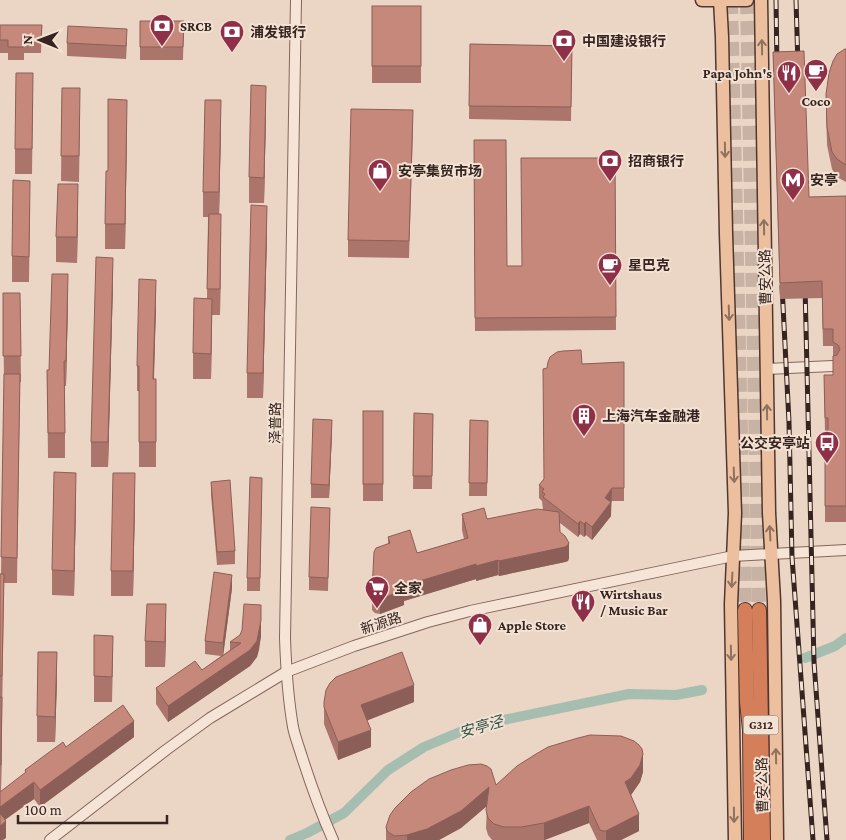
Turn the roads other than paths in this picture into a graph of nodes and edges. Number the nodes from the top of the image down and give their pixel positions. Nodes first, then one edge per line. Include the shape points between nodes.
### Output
1 (296, 0) edge
2 (702, 0) edge
3 (720, 0) edge
4 (747, 0) edge
5 (761, 0) edge
6 (833, 366) edge
7 (766, 369) junction
8 (846, 550) edge
9 (771, 553) junction
10 (733, 556) junction
11 (286, 672) junction
12 (777, 790) junction
13 (50, 840) edge
14 (333, 840) edge
15 (735, 840) edge
16 (751, 840) edge
17 (762, 840) edge
18 (777, 840) edge
19 (782, 840) edge

1 - 11 street, 泽普路
2 - 3 main road
3 - 4 main road
3 -> 10 main road via 735,513
7 -> 5 main road, 曹安公路
6 - 7 street
9 -> 7 main road, 曹安公路
8 - 9 street, 新源路
9 - 10 street, 新源路
12 -> 9 main road, 曹安公路
10 - 11 street, 新源路 via 470,611 378,638
10 -> 15 main road via 730,604
11 - 13 street, 新源路 via 195,729
11 - 14 street, 泽普路 via 294,729 307,774
12 - 18 main road
12 - 19 main road
16 - 17 highway, 曹安公路 / G312 via 747,702 752,610

